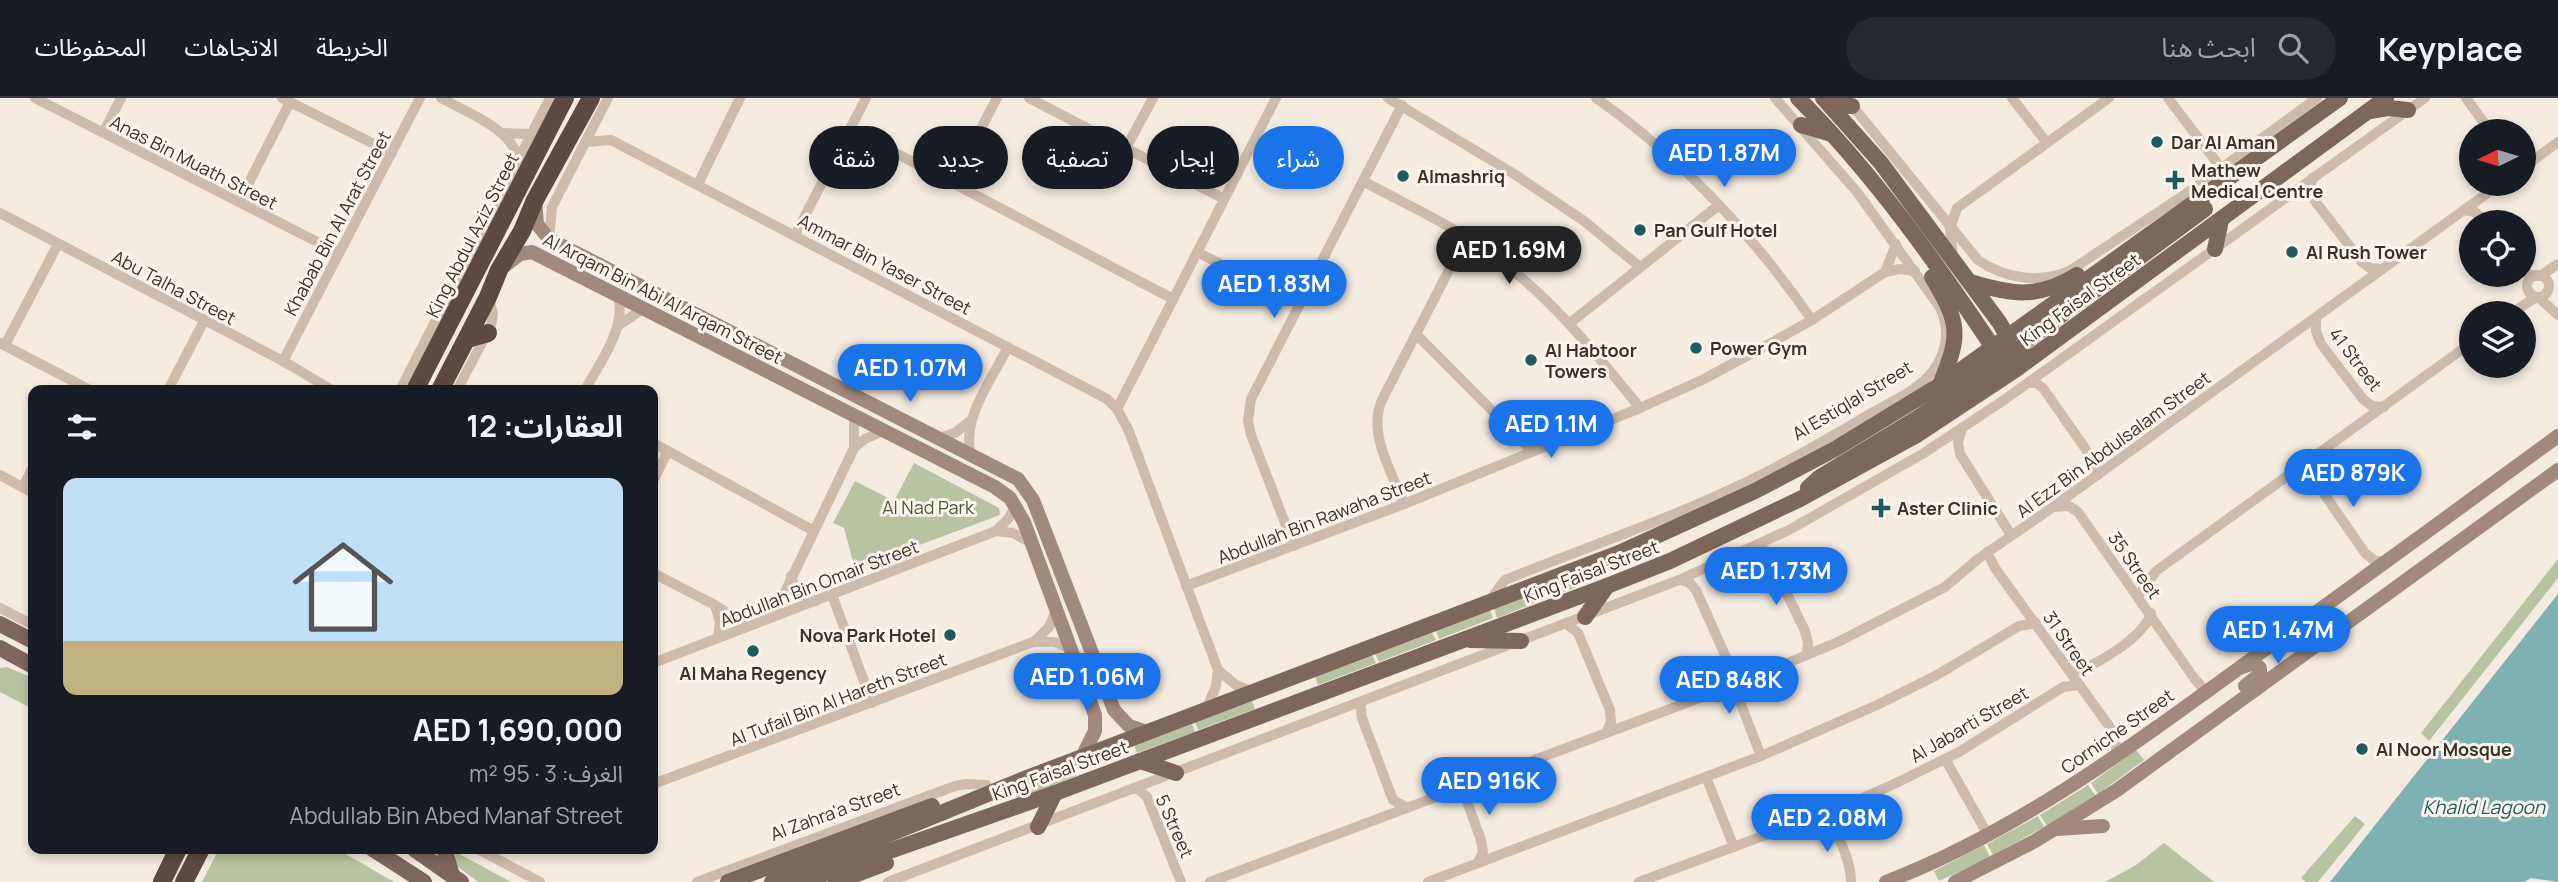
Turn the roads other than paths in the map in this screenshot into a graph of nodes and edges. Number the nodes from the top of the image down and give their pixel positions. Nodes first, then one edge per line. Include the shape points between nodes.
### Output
1 (35, 98) edge
2 (121, 98) edge
3 (420, 98) edge
4 (442, 98) edge
5 (550, 98) edge
6 (565, 98) edge
7 (591, 98) edge
8 (608, 98) edge
9 (740, 98) edge
10 (866, 98) edge
11 (997, 98) edge
12 (1029, 98) edge
13 (1153, 98) edge
14 (1276, 98) edge
15 (1388, 98) edge
16 (1596, 98) edge
17 (1776, 98) edge
18 (1798, 98) edge
19 (2012, 98) edge
20 (2109, 98) edge
21 (2168, 98) edge
22 (2317, 98) edge
23 (2340, 98) edge
24 (2386, 98) edge
25 (2425, 98) edge
26 (2466, 98) edge
27 (286, 100) edge
28 (1837, 102) edge
29 (1402, 105) junction
30 (2408, 110) junction
31 (2368, 112) junction
32 (598, 117) junction
33 (2312, 119) junction
34 (2481, 119) edge
35 (2286, 121) junction
36 (1801, 125) junction
37 (852, 126) edge
38 (982, 126) edge
39 (1083, 126) edge
40 (550, 128) junction
41 (103, 133) junction
42 (502, 133) junction
43 (531, 134) junction
44 (1133, 135) edge
45 (1835, 135) junction
46 (611, 140) junction
47 (586, 142) junction
48 (2558, 142) edge
49 (567, 143) junction
50 (2047, 143) junction
51 (1133, 152) edge
52 (392, 153) junction
53 (2536, 158) edge
54 (518, 161) junction
55 (2221, 168) junction
56 (2242, 170) junction
57 (2312, 178) junction
58 (1363, 181) junction
59 (698, 184) junction
60 (819, 189) edge
61 (963, 189) edge
62 (2193, 189) junction
63 (2483, 196) edge
64 (1224, 199) junction
65 (536, 200) junction
66 (239, 202) junction
67 (1934, 204) junction
68 (1962, 204) junction
69 (1719, 205) junction
70 (2186, 209) junction
71 (2464, 209) junction
72 (2468, 210) edge
73 (0, 213) edge
74 (2221, 220) junction
75 (1950, 228) junction
76 (795, 234) junction
77 (1466, 237) junction
78 (549, 239) junction
79 (58, 243) junction
80 (1896, 244) junction
81 (2215, 249) junction
82 (1925, 251) junction
83 (1197, 252) junction
84 (339, 253) junction
85 (582, 258) junction
86 (550, 261) junction
87 (1955, 261) junction
88 (2558, 264) edge
89 (1640, 267) junction
90 (2382, 269) junction
91 (499, 270) junction
92 (462, 271) junction
93 (1885, 271) junction
94 (1915, 271) junction
95 (2558, 271) edge
96 (2096, 272) junction
97 (1970, 282) junction
98 (2536, 282) edge
99 (2541, 287) junction
100 (467, 290) junction
101 (618, 295) junction
102 (488, 297) junction
103 (1173, 299) junction
104 (2525, 301) edge
105 (1300, 304) junction
106 (643, 308) junction
107 (2557, 314) edge
108 (2316, 318) junction
109 (1812, 320) junction
110 (204, 321) junction
111 (1570, 323) junction
112 (618, 325) junction
113 (488, 334) junction
114 (1416, 334) junction
115 (2008, 338) junction
116 (467, 339) junction
117 (2, 344) edge
118 (1008, 347) junction
119 (2459, 352) edge
120 (283, 361) junction
121 (2005, 363) junction
122 (2028, 383) junction
123 (71, 385) edge
124 (171, 385) edge
125 (324, 385) edge
126 (403, 385) edge
127 (418, 385) edge
128 (443, 385) edge
129 (460, 385) edge
130 (588, 385) edge
131 (1940, 385) junction
132 (2384, 407) junction
133 (1640, 408) junction
134 (1117, 409) junction
135 (854, 416) junction
136 (971, 421) junction
137 (1963, 427) junction
138 (883, 431) junction
139 (2558, 436) edge
140 (937, 438) junction
141 (658, 446) edge
142 (854, 448) junction
143 (1532, 451) junction
144 (668, 452) junction
145 (971, 456) junction
146 (2310, 461) junction
147 (2558, 470) edge
148 (658, 471) edge
149 (0, 475) edge
150 (2097, 475) junction
151 (28, 477) edge
152 (23, 487) junction
153 (28, 490) edge
154 (1404, 504) junction
155 (1016, 505) junction
156 (2053, 507) junction
157 (814, 531) junction
158 (996, 531) junction
159 (2011, 535) junction
160 (1294, 545) junction
161 (1753, 547) junction
162 (1033, 549) junction
163 (1987, 552) junction
164 (2387, 561) junction
165 (658, 575) edge
166 (791, 575) junction
167 (1679, 580) junction
168 (1186, 586) junction
169 (1607, 586) junction
170 (2348, 590) junction
171 (832, 596) junction
172 (2138, 596) junction
173 (816, 601) junction
174 (1493, 601) junction
175 (715, 605) junction
176 (1072, 605) junction
177 (0, 608) edge
178 (1056, 611) junction
179 (2151, 613) junction
180 (773, 617) junction
181 (1585, 617) junction
182 (28, 622) edge
183 (2036, 623) junction
184 (0, 624) edge
185 (1567, 624) junction
186 (747, 626) junction
187 (2341, 628) junction
188 (28, 638) edge
189 (718, 638) junction
190 (1461, 640) junction
191 (1521, 641) junction
192 (1033, 642) junction
193 (0, 648) edge
194 (1070, 648) junction
195 (1807, 655) junction
196 (0, 660) edge
197 (658, 661) edge
198 (26, 662) edge
199 (2238, 669) junction
200 (1218, 670) junction
201 (2071, 672) junction
202 (1742, 682) junction
203 (2079, 685) junction
204 (1723, 689) junction
205 (1105, 690) junction
206 (1251, 691) junction
207 (2206, 692) junction
208 (1360, 702) junction
209 (872, 703) junction
210 (2231, 707) junction
211 (1207, 708) junction
212 (1147, 732) junction
213 (1606, 733) junction
214 (2116, 755) junction
215 (1761, 756) junction
216 (1082, 757) junction
217 (1945, 759) junction
218 (1140, 761) junction
219 (1176, 773) junction
220 (1706, 777) junction
221 (1027, 778) junction
222 (658, 782) edge
223 (987, 785) junction
224 (1133, 789) junction
225 (1454, 790) junction
226 (1055, 793) junction
227 (1013, 808) junction
228 (1407, 808) junction
229 (1817, 816) junction
230 (2103, 826) dead end
231 (1038, 827) junction
232 (2056, 829) junction
233 (1988, 835) junction
234 (1734, 847) junction
235 (176, 854) edge
236 (198, 854) edge
237 (381, 854) edge
238 (421, 854) edge
239 (446, 854) edge
240 (487, 854) edge
241 (1478, 863) junction
242 (456, 878) edge
243 (1217, 881) edge
244 (162, 882) edge
245 (184, 882) edge
246 (424, 882) edge
247 (540, 882) edge
248 (697, 882) edge
249 (728, 882) edge
250 (772, 882) edge
251 (801, 882) edge
252 (836, 882) edge
253 (888, 882) edge
254 (1181, 882) edge
255 (1428, 882) edge
256 (1639, 882) edge
257 (1851, 882) edge
258 (1886, 882) edge
259 (1955, 882) edge

1 - 41 street, Anas Bin Muath Street
2 - 41 street
3 - 52 street, Khabab Bin Al Arat Street
4 - 42 street
5 - 43 street, King Abdul Aziz Street
6 - 40 highway, King Abdul Aziz Street
7 - 49 highway
8 - 32 street
9 - 59 street
10 - 37 street
11 - 38 street
12 - 39 street
13 - 44 street
14 - 64 street
15 - 29 street
16 - 69 street via 1651,139
17 - 36 street, Al Estiqlal Street
18 - 45 main road
19 - 50 street
20 - 50 street
21 - 55 street
22 - 35 street, King Faisal Street
23 - 33 main road, King Faisal Street
24 - 31 main road, King Faisal Street
25 - 30 street
26 - 34 street
27 - 52 street
27 - 66 street
28 - 67 street
28 - 87 main road
29 - 58 street
29 - 89 street via 1584,221
30 - 31 main road
30 - 57 street
31 - 74 main road, King Faisal Street
32 - 46 street
32 - 47 street
33 - 35 main road
33 - 56 main road, King Faisal Street
35 - 55 street, King Faisal Street
36 - 45 main road
36 - 80 street, Al Estiqlal Street
40 - 43 highway
40 - 100 highway, King Abdul Aziz Street
41 - 66 street, Anas Bin Muath Street
42 - 43 street
42 - 54 street via 513,145
43 - 54 street, King Abdul Aziz Street
45 - 82 main road
46 - 47 street
46 - 59 street, Ammar Bin Yaser Street
47 - 49 highway
47 - 78 street via 552,207
48 - 53 street
49 - 65 highway
50 - 68 street
51 - 64 street
52 - 84 street, Khabab Bin Al Arat Street
54 - 92 street, King Abdul Aziz Street
55 - 62 street, King Faisal Street
56 - 70 main road, King Faisal Street
56 - 121 main road via 2221,197 2026,341
57 - 81 street
57 - 90 street via 2310,190 2315,201 2361,261
58 - 77 street
58 - 105 street
59 - 76 street, Ammar Bin Yaser Street
60 - 76 street
61 - 103 street
62 - 70 main road
62 - 75 street, King Faisal Street via 2063,274 2040,278 1997,271 1978,260
63 - 71 street, Al Ezz Bin Abdulsalam Street
64 - 83 street
65 - 78 street, Al Arqam Bin Abi Al Arqam Street via 537,224
65 - 91 highway
66 - 84 street, Anas Bin Muath Street
67 - 68 street
67 - 75 street
68 - 75 street
69 - 89 street
69 - 109 street
70 - 96 main road, King Faisal Street
71 - 72 street
71 - 90 street, Al Ezz Bin Abdulsalam Street
73 - 79 street, Abu Talha Street
74 - 81 main road
74 - 121 main road, King Faisal Street
75 - 87 street
76 - 118 street, Ammar Bin Yaser Street
77 - 111 street via 1524,279
77 - 114 street
78 - 85 street, Al Arqam Bin Abi Al Arqam Street
79 - 110 street, Abu Talha Street
79 - 117 street
80 - 93 street
80 - 94 street, Al Estiqlal Street
81 - 122 street
82 - 121 main road
82 - 131 main road via 1928,269 1951,309 1956,331 1954,352
83 - 103 street
83 - 105 street
84 - 120 street, Khabab Bin Al Arat Street
85 - 86 street via 555,249 548,255
85 - 140 street, Al Arqam Bin Abi Al Arqam Street
86 - 91 street, Al Arqam Bin Abi Al Arqam Street via 526,252
86 - 101 street, Al Arqam Bin Abi Al Arqam Street
87 - 97 main road
88 - 99 street
89 - 111 street
90 - 108 street, Al Ezz Bin Abdulsalam Street
91 - 102 highway
92 - 100 highway
92 - 126 street, King Abdul Aziz Street
93 - 94 street
93 - 109 street, Abdullah Bin Rawaha Street
94 - 174 street, Al Estiqlal Street via 1946,323 1943,352 1925,379 1741,485 1505,580
95 - 99 street
96 - 97 main road via 2082,273 2039,292
96 - 115 main road, King Faisal Street
97 - 115 main road
98 - 99 street
99 - 104 street
99 - 107 street
100 - 127 highway, King Abdul Aziz Street
101 - 106 street, Al Arqam Bin Abi Al Arqam Street
101 - 112 street
102 - 113 street via 493,320
102 - 116 highway
103 - 134 street
105 - 160 street via 1251,399 1248,421
106 - 112 street
106 - 135 street, Al Arqam Bin Abi Al Arqam Street
108 - 132 street, 41 Street via 2321,344 2363,399
108 - 150 street, Al Ezz Bin Abdulsalam Street
109 - 133 street, Abdullah Bin Rawaha Street
110 - 120 street, Abu Talha Street
110 - 124 street
111 - 133 street
112 - 130 street
113 - 116 highway
113 - 129 street
114 - 143 street
114 - 154 street via 1376,416 1379,439
115 - 121 main road, King Faisal Street
116 - 128 highway
117 - 123 street
118 - 134 street, Ammar Bin Yaser Street via 1095,391
118 - 136 street
119 - 132 street
120 - 125 street, Abu Talha Street
121 - 131 main road, King Faisal Street
121 - 169 main road, King Faisal Street via 1904,443 1800,499
122 - 137 street
122 - 150 street via 2043,388 2096,464
131 - 174 main road, King Faisal Street via 1835,449 1743,497 1619,553
132 - 146 street
133 - 143 street, Abdullah Bin Rawaha Street
134 - 168 street, Ammar Bin Yaser Street
135 - 138 street, Al Arqam Bin Abi Al Arqam Street
135 - 142 street
136 - 140 street
136 - 145 street
137 - 159 street via 1958,437 1961,454
137 - 161 street via 1869,486
138 - 142 street
138 - 155 street, Al Arqam Bin Abi Al Arqam Street via 1003,492
139 - 164 street, Corniche Street
140 - 145 street, Al Arqam Bin Abi Al Arqam Street
141 - 144 street
142 - 157 street
143 - 154 street, Abdullah Bin Rawaha Street
144 - 148 street
144 - 157 street
145 - 176 street, Al Arqam Bin Abi Al Arqam Street via 1018,479 1029,492
146 - 164 street via 2309,472 2365,552 2375,561
146 - 172 street via 2155,571
147 - 187 street
149 - 152 street
150 - 156 street, Al Ezz Bin Abdulsalam Street
151 - 152 street
152 - 153 street
154 - 160 street, Abdullah Bin Rawaha Street
155 - 158 street
155 - 162 street
156 - 159 street, Al Ezz Bin Abdulsalam Street
156 - 172 street, 35 Street via 2069,506 2078,512
157 - 166 street
158 - 162 street via 1013,533
158 - 171 street, Abdullah Bin Omair Street
159 - 163 street, Al Ezz Bin Abdulsalam Street
160 - 168 street, Abdullah Bin Rawaha Street
161 - 167 street
161 - 195 street via 1768,555 1805,631
162 - 176 street via 1043,552 1060,597
162 - 178 street
163 - 183 street, 31 Street
163 - 195 street, Al Ezz Bin Abdulsalam Street via 1924,599
164 - 170 street, Corniche Street
165 - 175 street
166 - 173 street via 796,590
166 - 180 street
167 - 181 street
167 - 204 street via 1696,590 1729,664 1730,677
168 - 200 street, Ammar Bin Yaser Street
169 - 181 main road
169 - 190 main road, King Faisal Street
170 - 187 street via 2320,622 2325,631
170 - 199 street, Corniche Street
171 - 173 street, Abdullah Bin Omair Street
171 - 209 street
172 - 179 street, 35 Street
173 - 180 street, Abdullah Bin Omair Street
174 - 206 main road, King Faisal Street
175 - 186 street
175 - 189 street
176 - 205 street, Al Arqam Bin Abi Al Arqam Street
177 - 182 street
178 - 192 street
178 - 194 street
179 - 201 street via 2143,629 2093,665
179 - 207 street, 35 Street
180 - 186 street, Abdullah Bin Omair Street
181 - 185 street
183 - 201 street, 31 Street
183 - 215 street via 2019,626 1937,675
184 - 188 main road
185 - 191 street
185 - 213 street via 1578,634 1610,709
186 - 189 street, Abdullah Bin Omair Street
187 - 210 street
189 - 197 street, Abdullah Bin Omair Street
190 - 191 main road
190 - 218 main road, King Faisal Street
191 - 208 street
192 - 194 street, Al Tufail Bin Al Hareth Street via 1055,642
192 - 209 street, Al Tufail Bin Al Hareth Street
193 - 198 main road
194 - 205 street via 1083,661 1098,700 1104,700
194 - 216 street via 1095,715 1095,731
195 - 202 street, Al Ezz Bin Abdulsalam Street
196 - 198 street
199 - 207 street, Corniche Street
199 - 210 street via 2254,663 2261,671 2239,691
200 - 206 street
200 - 211 street
201 - 203 street, 31 Street
202 - 204 street, Al Ezz Bin Abdulsalam Street
202 - 215 street via 1737,694
203 - 214 street, 31 Street via 2112,730
203 - 217 street, Al Jabarti Street via 2063,687
204 - 213 street, Al Ezz Bin Abdulsalam Street
205 - 212 street, Al Arqam Bin Abi Al Arqam Street via 1123,722
206 - 211 main road, King Faisal Street
207 - 214 street, Corniche Street
208 - 219 street
208 - 228 street via 1393,800
209 - 222 street, Al Tufail Bin Al Hareth Street
210 - 232 street
211 - 212 main road, King Faisal Street
212 - 216 main road, King Faisal Street
213 - 225 street, Al Ezz Bin Abdulsalam Street
214 - 233 street, Corniche Street
215 - 220 street
216 - 221 main road, King Faisal Street
217 - 229 street, Al Jabarti Street
217 - 233 street
218 - 219 main road
218 - 226 main road, King Faisal Street
219 - 224 street
220 - 234 street
220 - 241 street
221 - 223 main road
221 - 250 main road, King Faisal Street
223 - 248 street, Al Zahra'a Street via 955,786
223 - 249 main road
224 - 231 street
224 - 254 street, 5 Street via 1147,797
225 - 228 street, Al Ezz Bin Abdulsalam Street
225 - 241 street via 1465,796 1481,840 1483,852
226 - 227 main road, King Faisal Street
226 - 231 main road
227 - 251 main road, King Faisal Street
227 - 252 main road via 999,821
228 - 243 street, Al Ezz Bin Abdulsalam Street
229 - 234 street, Al Jabarti Street
229 - 257 street via 1834,829
230 - 232 street
231 - 253 street
232 - 259 street
233 - 258 street, Corniche Street
234 - 256 street, Al Jabarti Street
235 - 244 highway
236 - 245 highway
237 - 246 main road
238 - 242 main road
239 - 242 main road
240 - 247 street
241 - 255 street

